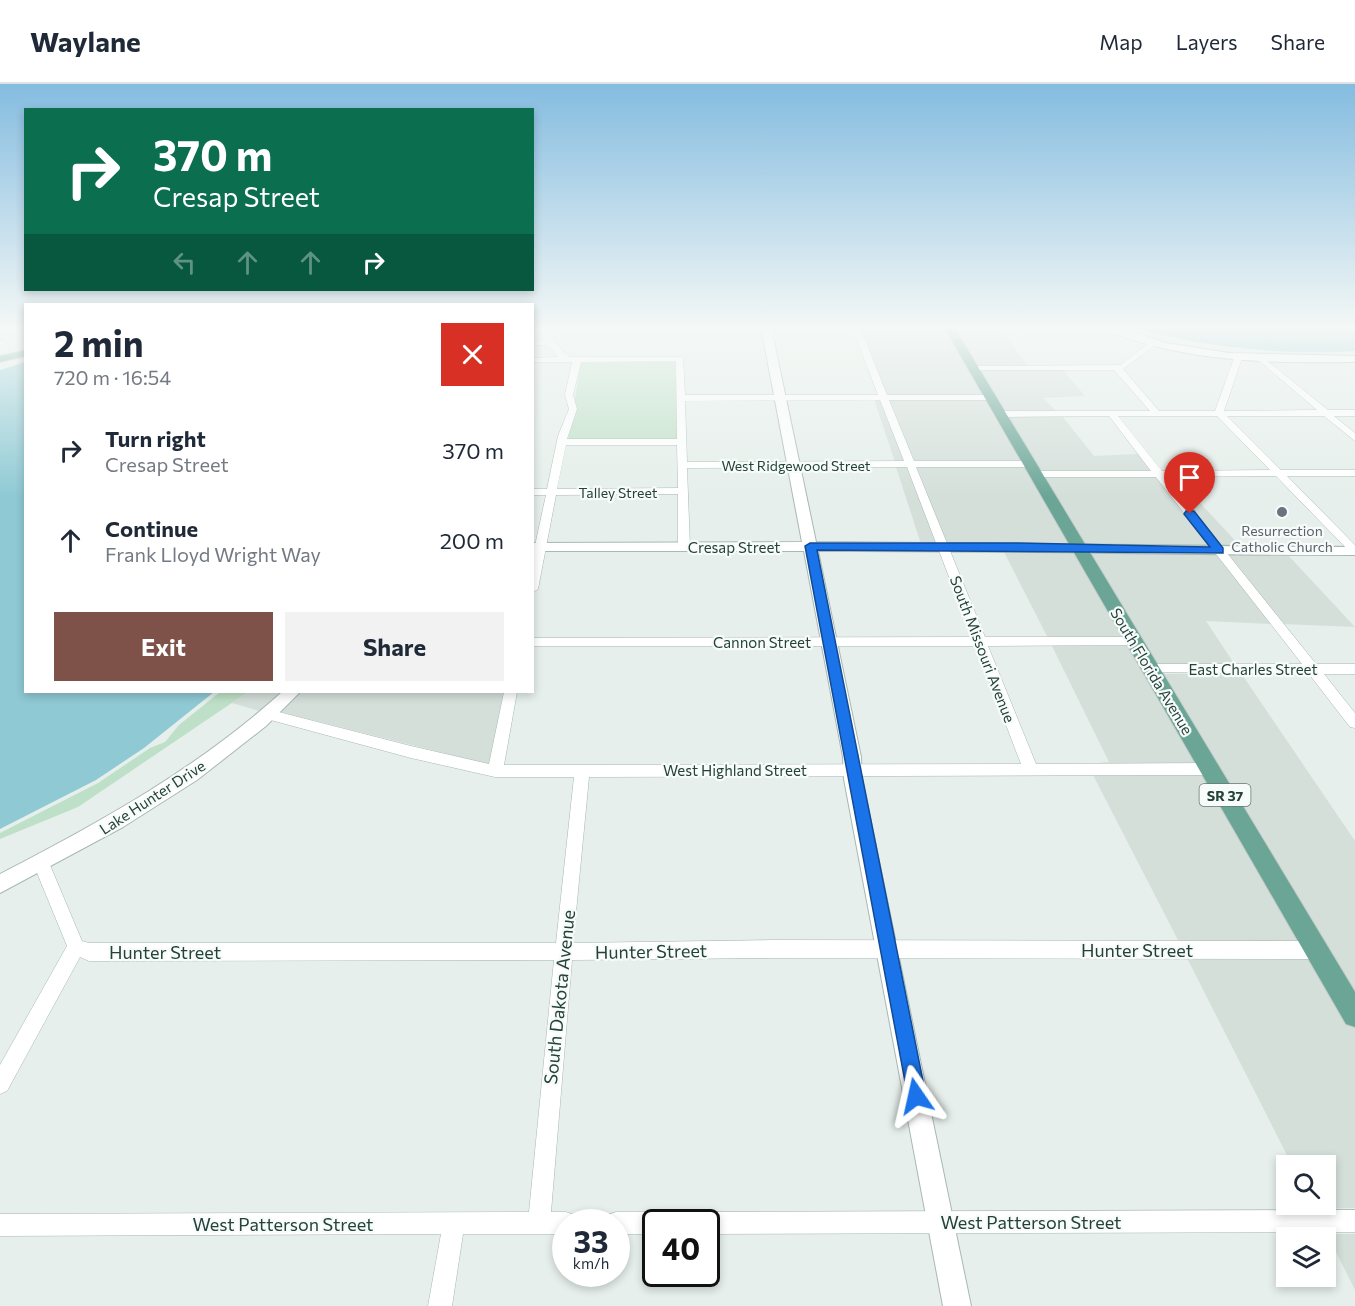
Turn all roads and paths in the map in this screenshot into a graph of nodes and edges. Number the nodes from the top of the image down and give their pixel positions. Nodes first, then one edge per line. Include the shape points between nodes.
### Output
1 (570, 384) edge
2 (681, 384) edge
3 (777, 384) edge
4 (878, 384) edge
5 (983, 384) edge
6 (1131, 384) edge
7 (1229, 384) edge
8 (1292, 384) edge
9 (883, 397) junction
10 (991, 397) junction
11 (681, 398) junction
12 (780, 398) junction
13 (1326, 413) junction
14 (1355, 413) edge
15 (1001, 414) junction
16 (1111, 414) junction
17 (1157, 414) junction
18 (1219, 414) junction
19 (1355, 438) edge
20 (563, 442) junction
21 (681, 442) junction
22 (682, 465) junction
23 (794, 465) junction
24 (910, 465) junction
25 (1033, 469) junction
26 (1277, 473) junction
27 (1355, 473) edge
28 (1158, 474) junction
29 (682, 491) junction
30 (534, 492) edge
31 (553, 492) junction
32 (810, 546) junction
33 (944, 546) junction
34 (537, 547) edge
35 (684, 547) junction
36 (1080, 548) junction
37 (1219, 551) junction
38 (1355, 551) edge
39 (534, 572) edge
40 (1135, 641) junction
41 (534, 642) edge
42 (829, 642) junction
43 (980, 642) junction
44 (1152, 669) junction
45 (1312, 669) junction
46 (1355, 669) edge
47 (291, 693) edge
48 (512, 693) edge
49 (267, 714) junction
50 (1355, 723) edge
51 (1210, 769) junction
52 (1031, 770) junction
53 (495, 771) junction
54 (582, 771) junction
55 (853, 771) junction
56 (41, 863) junction
57 (0, 884) edge
58 (76, 947) junction
59 (888, 950) junction
60 (1317, 950) junction
61 (564, 952) junction
62 (1355, 1015) edge
63 (0, 1084) edge
64 (1355, 1221) edge
65 (539, 1223) junction
66 (552, 1223) edge
67 (720, 1223) edge
68 (941, 1223) junction
69 (454, 1224) junction
70 (0, 1225) edge
71 (440, 1306) edge
72 (957, 1306) edge

1 - 20 street via 573,410
2 - 11 street
3 - 12 street
4 - 9 street, South Missouri Avenue
5 - 10 main road, South Florida Avenue / SR 37
6 - 17 street
7 - 18 street
8 - 13 street
9 - 10 street
9 - 12 street
9 - 24 street, South Missouri Avenue
10 - 15 main road, South Florida Avenue / SR 37
11 - 12 street
11 - 21 street
12 - 23 street
13 - 14 street
13 - 18 street
13 - 19 street
15 - 16 street
15 - 25 main road, South Florida Avenue / SR 37
16 - 17 street
16 - 28 street
17 - 18 street
18 - 26 street
20 - 21 street
20 - 31 street
21 - 22 street
22 - 23 street, West Ridgewood Street
22 - 29 street
23 - 24 street, West Ridgewood Street
23 - 32 street
24 - 25 street, West Ridgewood Street
24 - 33 street, South Missouri Avenue
25 - 28 street
25 - 36 main road, South Florida Avenue / SR 37
26 - 27 street
26 - 28 street
26 - 38 street
28 - 37 street
29 - 31 street, Talley Street
29 - 35 street
30 - 31 street, Talley Street
31 - 34 street
32 - 33 street, Cresap Street
32 - 35 street, Cresap Street
32 - 42 street
33 - 36 street, Cresap Street
33 - 43 street, South Missouri Avenue
34 - 35 street, Cresap Street
34 - 39 street
36 - 37 street, Cresap Street
36 - 40 main road, South Florida Avenue / SR 37
37 - 38 street, Cresap Street
37 - 45 street
40 - 43 street, Cannon Street
40 - 44 main road, South Florida Avenue / SR 37
41 - 42 street, Cannon Street
42 - 43 street, Cannon Street
42 - 55 street
43 - 52 street, South Missouri Avenue
44 - 45 street, East Charles Street
44 - 51 main road, South Florida Avenue / SR 37
45 - 46 street, East Charles Street
45 - 50 street
47 - 49 street, Lake Hunter Drive
48 - 53 street
49 - 53 street, West Highland Street
49 - 56 street, Lake Hunter Drive via 180,781
51 - 52 street, West Highland Street
51 - 60 main road, South Florida Avenue / SR 37
52 - 55 street, West Highland Street
53 - 54 street, West Highland Street
54 - 55 street, West Highland Street
54 - 61 street, South Dakota Avenue
55 - 59 street
56 - 57 street, Lake Hunter Drive
56 - 58 street
58 - 61 street, Hunter Street via 89,952
58 - 63 street
59 - 60 street, Hunter Street
59 - 61 street, Hunter Street
59 - 68 street
60 - 62 main road, South Florida Avenue / SR 37
61 - 65 street, South Dakota Avenue
64 - 68 street, West Patterson Street
65 - 66 street, West Patterson Street
65 - 69 street, West Patterson Street
67 - 68 street, West Patterson Street
68 - 72 street
69 - 70 street, West Patterson Street
69 - 71 street

